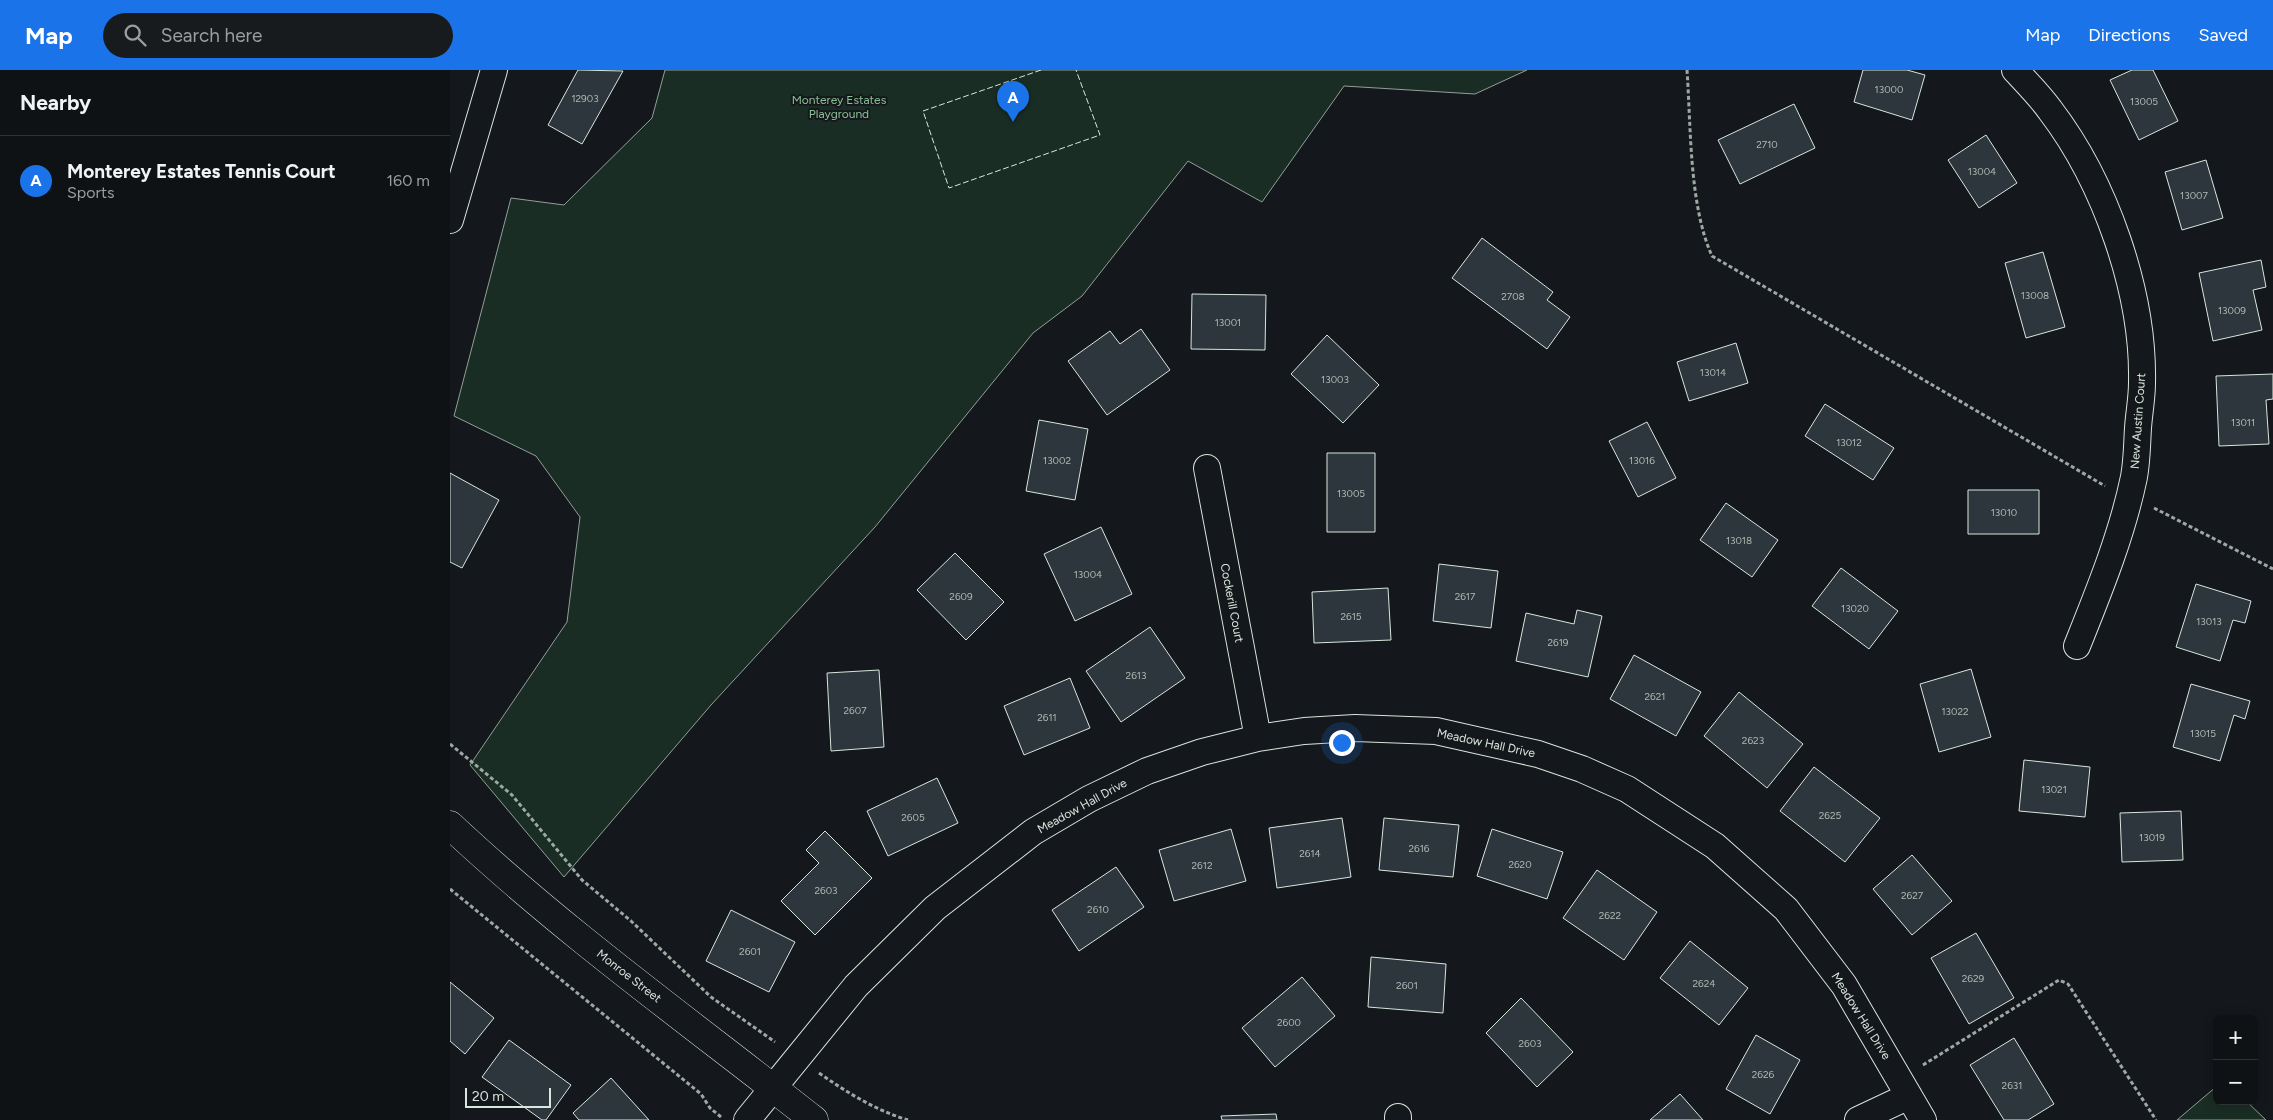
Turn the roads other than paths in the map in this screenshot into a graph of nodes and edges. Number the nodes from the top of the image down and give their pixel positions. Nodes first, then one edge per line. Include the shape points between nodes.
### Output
1 (494, 70) edge
2 (2015, 70) edge
3 (450, 220) edge
4 (1207, 468) dead end
5 (2077, 646) dead end
6 (1258, 738) junction
7 (450, 825) edge
8 (1904, 1087) junction
9 (774, 1088) junction
10 (747, 1120) edge
11 (814, 1120) edge
12 (1858, 1120) edge
13 (1923, 1120) edge

1 - 3 street
2 - 5 street, New Austin Court via 2050,110 2079,154 2113,226 2139,334 2142,382 2134,477 2108,566
4 - 6 street, Cockerill Court
6 - 8 street, Meadow Hall Drive via 1355,728 1436,731 1538,754 1627,789 1715,846 1786,909 1844,985
6 - 9 street, Meadow Hall Drive via 1202,752 1147,771 1089,799 1033,832 935,908 856,986
7 - 9 main road, Monroe Street via 506,878 583,941
8 - 12 street
8 - 13 street, Meadow Hall Drive
9 - 10 street, Meadow Hall Drive
9 - 11 main road, Monroe Street

